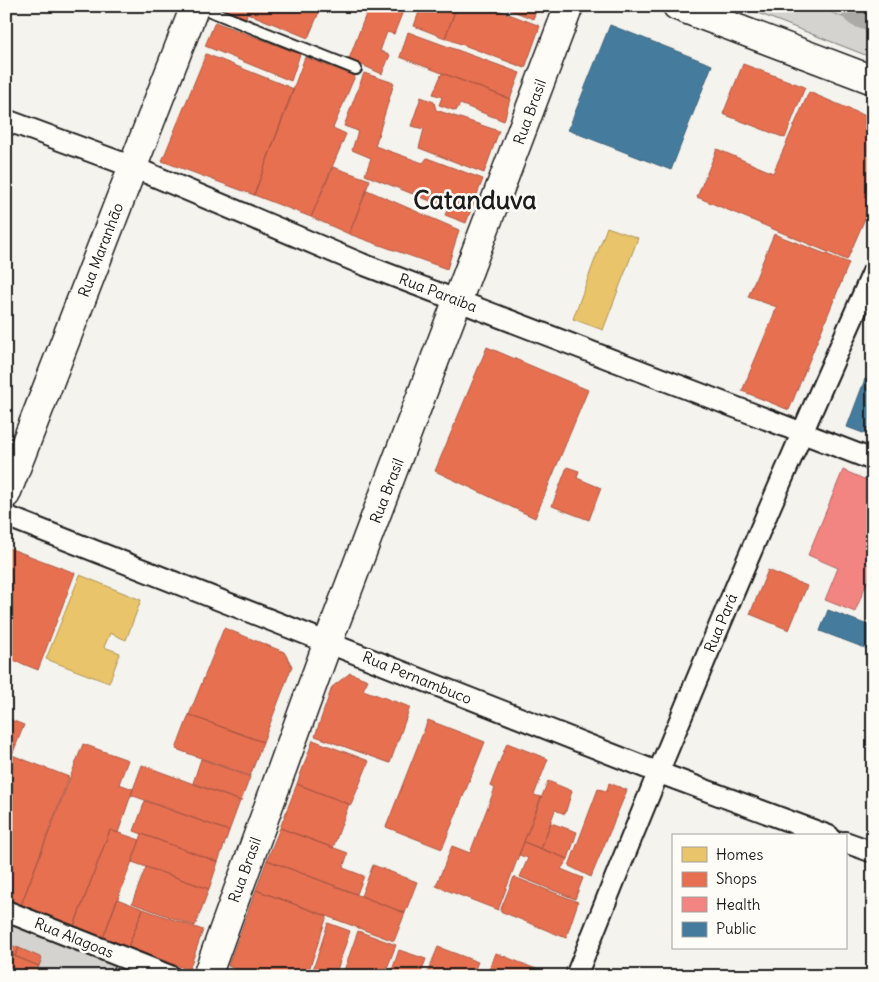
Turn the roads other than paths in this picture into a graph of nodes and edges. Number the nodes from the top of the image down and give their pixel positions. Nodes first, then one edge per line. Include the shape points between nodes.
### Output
1 (197, 6) edge
2 (569, 6) edge
3 (677, 6) edge
4 (356, 70) dead end
5 (873, 80) edge
6 (6, 120) edge
7 (133, 167) junction
8 (873, 272) edge
9 (459, 301) junction
10 (802, 432) junction
11 (873, 460) edge
12 (6, 494) edge
13 (6, 516) edge
14 (328, 642) junction
15 (657, 772) junction
16 (824, 834) edge
17 (846, 842) edge
18 (873, 852) edge
19 (6, 911) edge
20 (170, 976) edge
21 (207, 976) edge
22 (576, 976) edge

1 - 4 lane
1 - 7 street, Rua Maranhão
2 - 9 street, Rua Brasil
3 - 5 street
6 - 7 street, Rua Paraiba
7 - 9 street, Rua Paraiba via 362,264
7 - 12 street, Rua Maranhão
8 - 10 street, Rua Pará
9 - 10 street, Rua Paraiba
9 - 14 street, Rua Brasil
10 - 11 street, Rua Paraiba
10 - 15 street, Rua Pará
13 - 14 street, Rua Pernambuco
14 - 15 street, Rua Pernambuco
14 - 21 street, Rua Brasil
15 - 16 street, Rua Pernambuco
15 - 22 street, Rua Pará
17 - 18 street
19 - 20 street, Rua Alagoas

